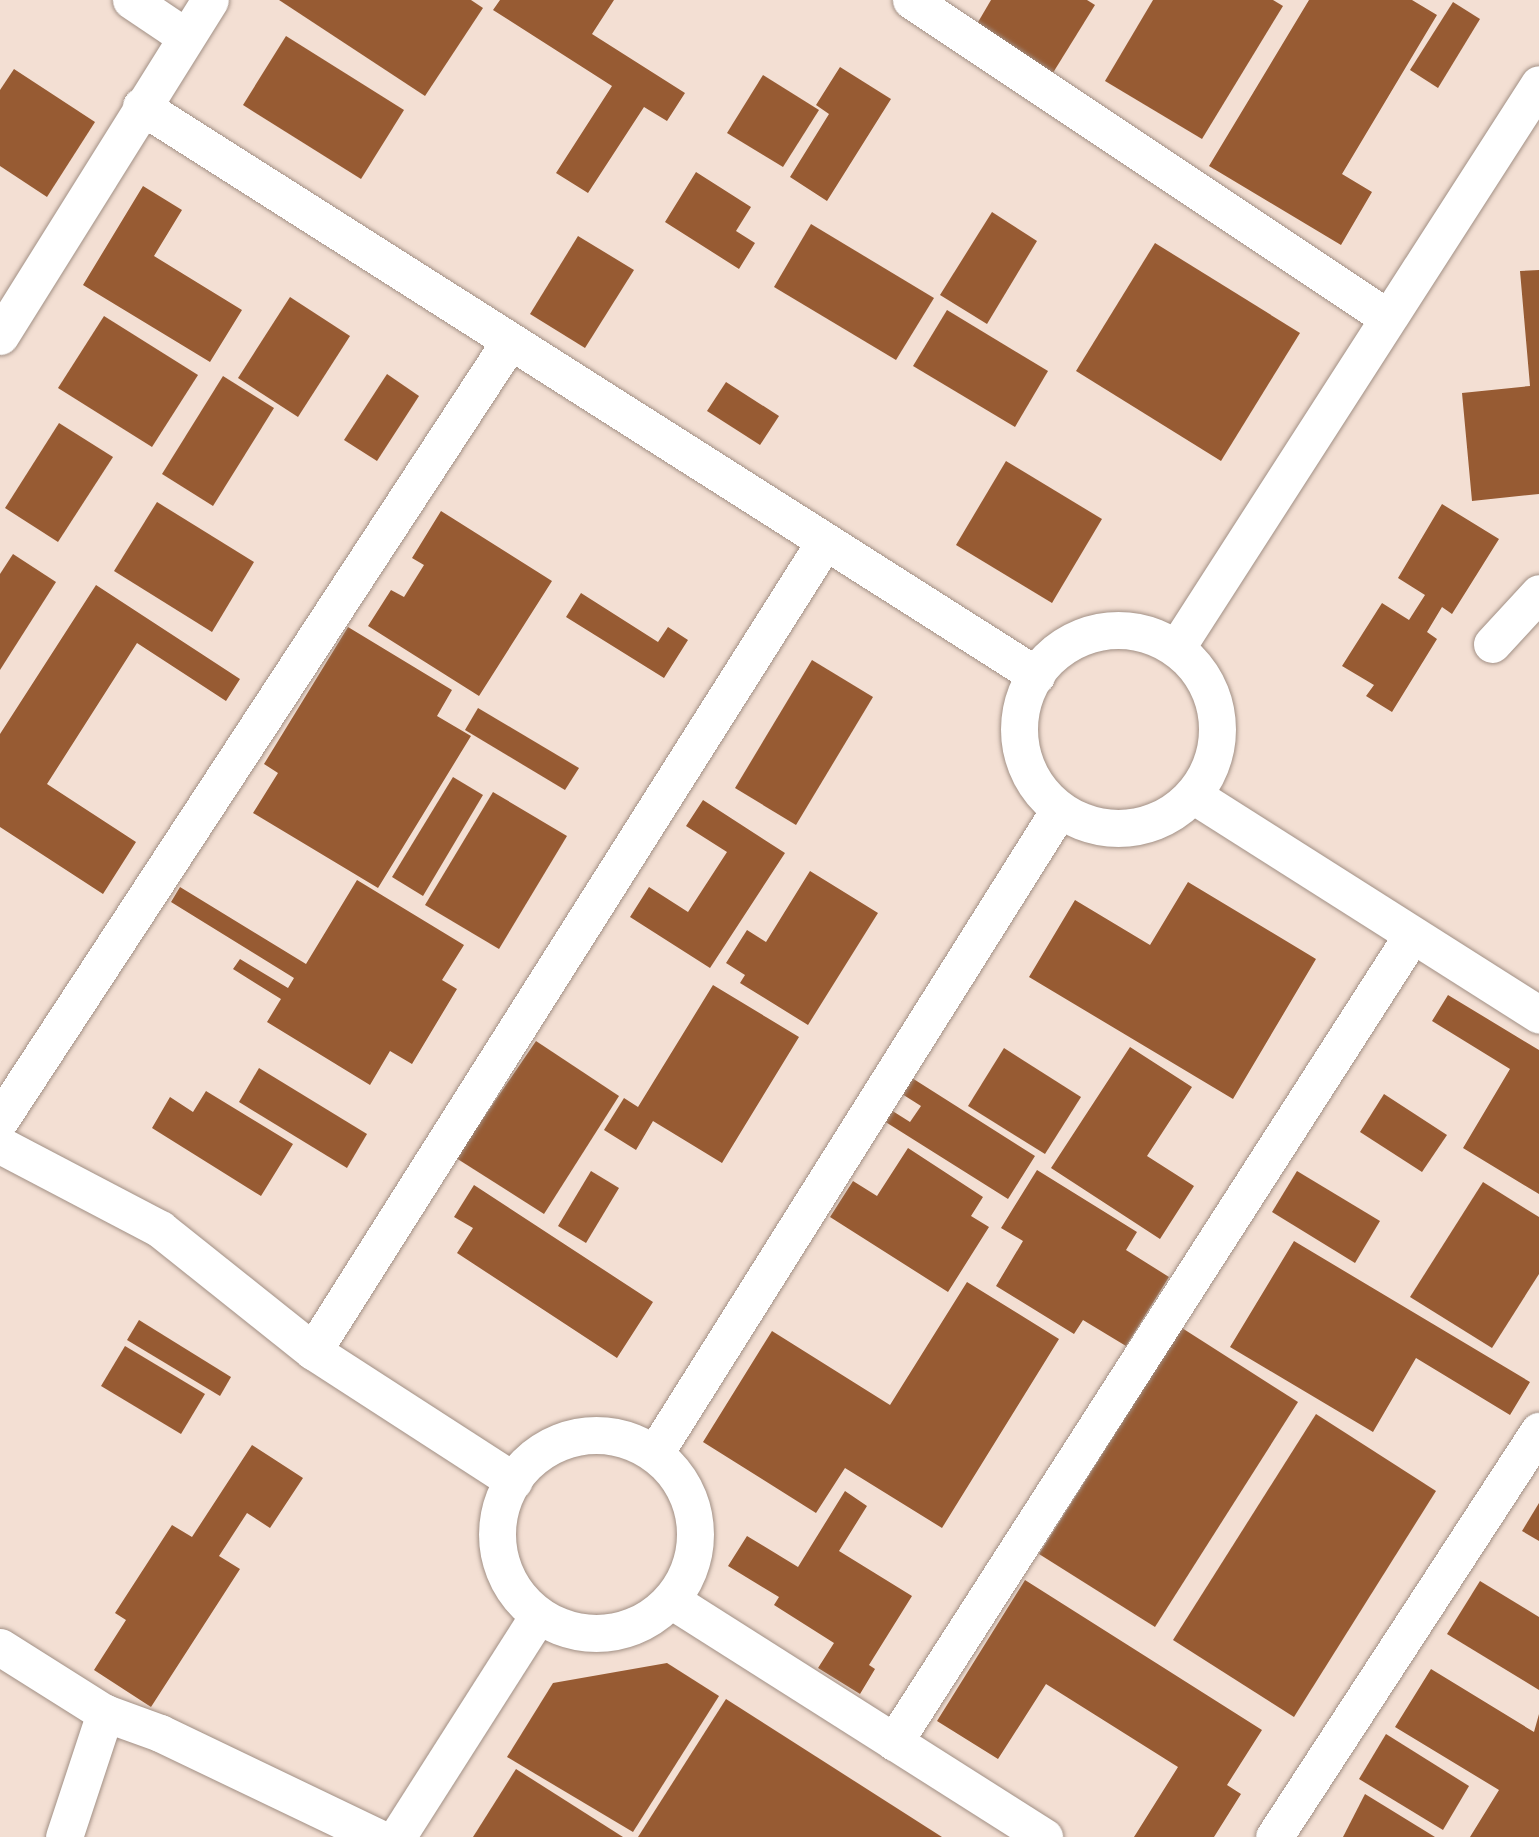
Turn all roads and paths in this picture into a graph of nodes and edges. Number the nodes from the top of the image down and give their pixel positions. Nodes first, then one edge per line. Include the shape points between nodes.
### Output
1 (131, 0) edge
2 (210, 0) edge
3 (911, 0) edge
4 (186, 37) junction
5 (1539, 84) edge
6 (141, 106) junction
7 (1388, 318) junction
8 (0, 336) edge
9 (510, 341) junction
10 (825, 541) junction
11 (1539, 593) edge
12 (1492, 645) dead end
13 (1177, 648) junction
14 (1036, 675) junction
15 (1193, 795) junction
16 (1059, 810) junction
17 (1412, 935) junction
18 (1539, 1015) edge
19 (0, 1120) edge
20 (0, 1144) edge
21 (313, 1351) junction
22 (1539, 1431) edge
23 (655, 1453) junction
24 (514, 1480) junction
25 (671, 1600) junction
26 (538, 1616) junction
27 (0, 1647) edge
28 (105, 1713) junction
29 (894, 1742) junction
30 (64, 1837) edge
31 (377, 1837) edge
32 (397, 1837) edge
33 (1044, 1837) edge
34 (1274, 1837) edge

1 - 4 street
2 - 4 street
3 - 7 street
4 - 6 street
5 - 7 street
6 - 8 street
6 - 9 street
7 - 13 street
9 - 10 street
9 - 19 street
10 - 14 street
10 - 21 street
11 - 12 street
13 - 14 street via 1145,632 1109,629 1069,642
13 - 15 street via 1205,680 1217,719 1214,755
14 - 16 street via 1022,703 1019,740 1031,779
15 - 16 street via 1167,816 1133,828 1091,826
15 - 17 street
16 - 23 street
17 - 18 street
17 - 29 street
20 - 21 street via 160,1229
21 - 24 street
22 - 34 street
23 - 24 street via 623,1437 587,1434 547,1447
23 - 25 street via 683,1484 695,1524 692,1561
24 - 26 street via 500,1508 496,1545 509,1584
25 - 26 street via 645,1621 611,1633 569,1631
25 - 29 street
26 - 32 street
27 - 28 street
28 - 30 street
28 - 31 street via 160,1733
29 - 33 street

